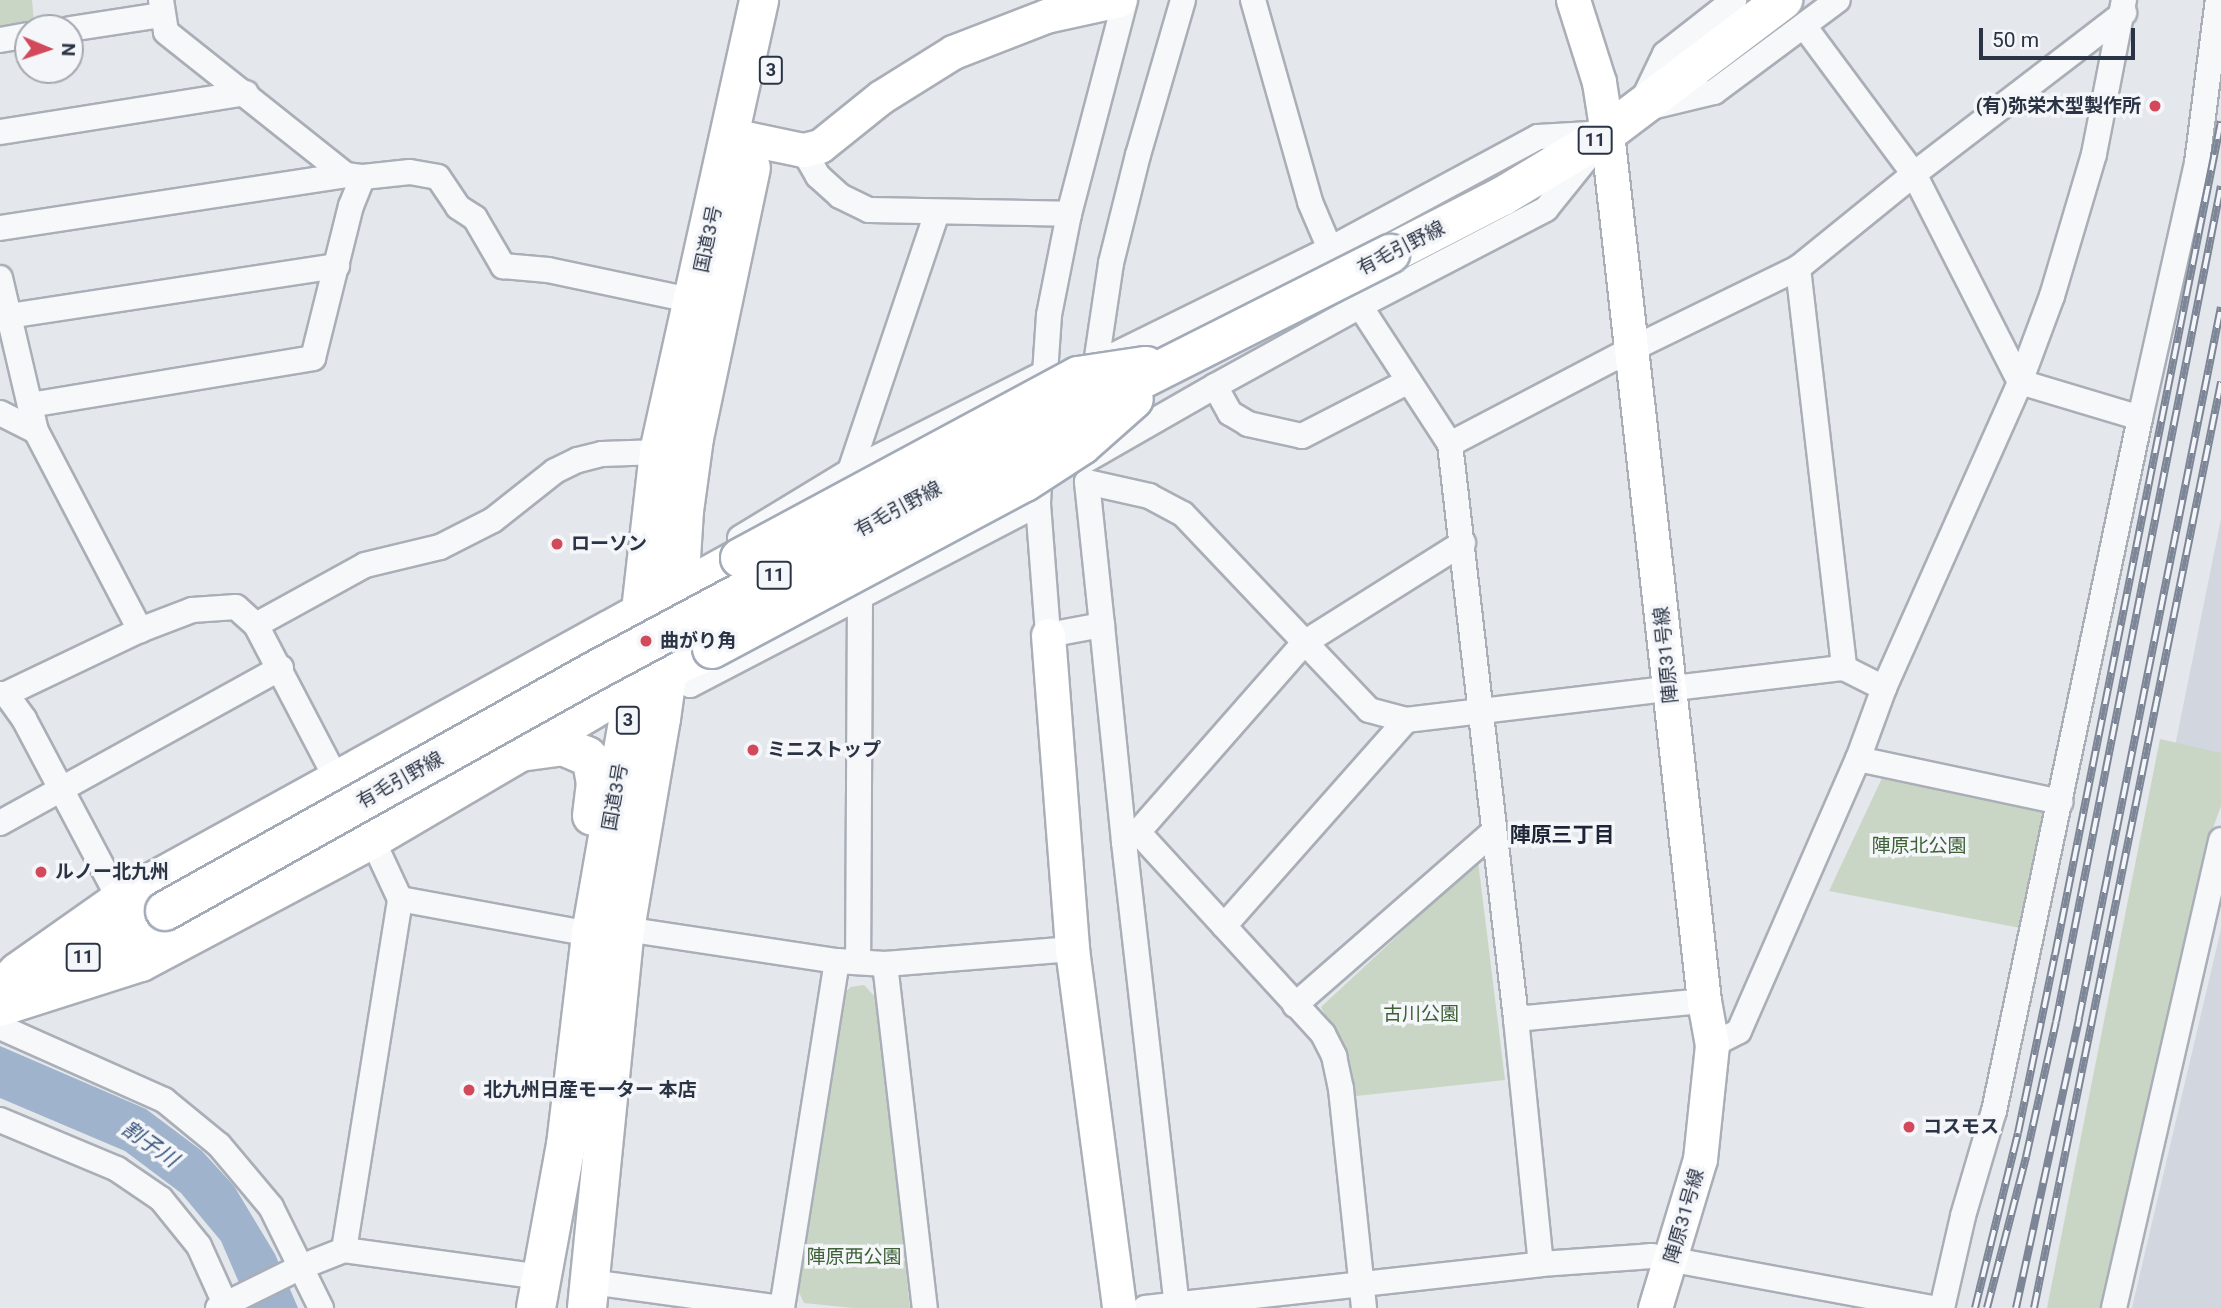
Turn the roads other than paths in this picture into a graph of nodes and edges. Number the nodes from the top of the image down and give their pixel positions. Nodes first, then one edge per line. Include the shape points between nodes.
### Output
1 (759, 0) edge
2 (786, 0) edge
3 (1119, 0) edge
4 (1125, 0) edge
5 (1183, 0) edge
6 (1253, 0) edge
7 (1573, 0) edge
8 (1734, 0) edge
9 (1838, 0) edge
10 (2218, 0) edge
11 (162, 7) edge
12 (2124, 7) edge
13 (1044, 8) edge
14 (108, 12) edge
15 (1794, 13) edge
16 (84, 23) edge
17 (246, 93) junction
18 (1638, 110) junction
19 (0, 132) edge
20 (1607, 133) junction
21 (744, 138) junction
22 (803, 150) junction
23 (1914, 174) junction
24 (354, 176) junction
25 (937, 213) junction
26 (1069, 214) junction
27 (0, 228) edge
28 (1330, 249) junction
29 (337, 266) junction
30 (1798, 268) junction
31 (0, 278) edge
32 (695, 301) junction
33 (1360, 306) junction
34 (9, 316) junction
35 (1632, 349) junction
36 (1175, 362) junction
37 (1096, 365) junction
38 (1045, 373) junction
39 (1409, 381) junction
40 (2020, 382) junction
41 (1214, 387) junction
42 (30, 405) junction
43 (0, 413) edge
44 (2140, 418) junction
45 (36, 431) junction
46 (1450, 444) junction
47 (659, 452) junction
48 (850, 471) junction
49 (1086, 471) junction
50 (1038, 504) junction
51 (1462, 543) junction
52 (679, 590) junction
53 (860, 597) junction
54 (642, 614) junction
55 (256, 625) junction
56 (1102, 625) junction
57 (140, 630) junction
58 (1048, 635) junction
59 (1304, 643) junction
60 (281, 668) junction
61 (1844, 668) junction
62 (668, 669) junction
63 (633, 686) junction
64 (1670, 688) junction
65 (1884, 688) junction
66 (3, 694) edge
67 (1481, 710) junction
68 (1406, 720) junction
69 (520, 752) junction
70 (1858, 760) junction
71 (337, 780) junction
72 (62, 791) junction
73 (2060, 803) junction
74 (0, 823) edge
75 (1493, 832) junction
76 (1131, 837) junction
77 (372, 839) junction
78 (2221, 840) edge
79 (400, 898) junction
80 (120, 900) junction
81 (1224, 926) junction
82 (608, 931) junction
83 (1072, 949) junction
84 (847, 961) junction
85 (885, 964) junction
86 (0, 990) edge
87 (1704, 1001) junction
88 (0, 1002) edge
89 (1295, 1005) junction
90 (0, 1007) edge
91 (1516, 1019) junction
92 (0, 1027) edge
93 (1712, 1045) junction
94 (0, 1120) edge
95 (344, 1250) junction
96 (1673, 1257) junction
97 (1541, 1264) junction
98 (295, 1271) junction
99 (589, 1295) edge
100 (1362, 1296) edge
101 (540, 1298) edge
102 (226, 1306) edge
103 (1177, 1307) edge
104 (321, 1308) edge
105 (781, 1308) edge
106 (925, 1308) edge
107 (1119, 1308) edge
108 (1145, 1308) edge
109 (1655, 1308) edge
110 (1932, 1308) edge
111 (1942, 1308) edge
112 (2114, 1308) edge

1 - 21 main road, 国道3号 / 3
2 - 21 main road, 国道3号 / 3
3 - 13 street
4 - 26 street
5 - 37 street via 1111,263
6 - 28 street via 1310,202
7 - 20 street, 陣原31号線 via 1599,82
8 - 18 street via 1665,54
9 - 15 street
10 - 44 street via 2197,163
11 - 14 street
11 - 17 street via 166,32
12 - 23 street
12 - 40 street via 2094,154 2052,296
13 - 22 street via 953,52 881,97 833,138
14 - 16 street
15 - 18 main road, 有毛引野線 / 11
15 - 23 street
17 - 19 street
17 - 24 street
18 - 20 main road, 有毛引野線 / 11
20 - 28 street via 1538,137
20 - 33 street via 1546,209
20 - 35 street, 陣原31号線
20 - 36 main road, 有毛引野線 / 11, bridge via 1503,196
21 - 22 street
21 - 32 main road, 国道3号 / 3
21 - 52 main road, 国道3号 / 3 via 694,438
22 - 25 street via 818,176 840,195 869,210
23 - 30 street
23 - 40 street
24 - 27 street
24 - 29 street
24 - 32 street via 410,173 438,177 458,207 475,218 503,266 548,270
25 - 26 street
25 - 48 street
26 - 38 street via 1049,316
28 - 33 street
28 - 37 street
29 - 34 street
29 - 42 street via 313,358
30 - 35 street
30 - 61 street
31 - 34 street
32 - 47 main road, 国道3号 / 3
33 - 39 street
33 - 41 street
34 - 42 street
35 - 46 street
35 - 64 street, 陣原31号線
36 - 52 main road, bridge via 1078,376
36 - 62 main road, bridge via 1082,445 1025,482
36 - 88 main road, 有毛引野線 / 11, bridge via 600,668
37 - 49 street
38 - 48 street
38 - 50 street
39 - 41 street via 1302,436 1248,424 1230,413
39 - 46 street
40 - 44 street
40 - 65 street
41 - 49 street
42 - 45 street
43 - 45 street
44 - 73 street
45 - 57 street
46 - 51 street
47 - 54 main road, 国道3号 / 3
47 - 55 street via 602,454 578,460 555,471 493,520 450,541 365,565
48 - 52 street via 704,560
48 - 53 street
49 - 56 street
49 - 59 street via 1183,514
50 - 53 street
50 - 58 street
51 - 59 street
51 - 67 street
52 - 54 main road
52 - 62 main road, 国道3号 / 3
53 - 62 street via 690,685
53 - 84 street
54 - 63 main road, 国道3号 / 3
54 - 71 main road
55 - 57 street via 236,607 192,610
55 - 60 street
56 - 58 street
56 - 76 street
57 - 66 street
58 - 83 street
59 - 68 street via 1368,710
59 - 76 street
60 - 71 street
60 - 72 street
61 - 64 street
61 - 65 street
62 - 63 main road
62 - 82 main road, 国道3号 / 3
63 - 69 main road
63 - 82 main road, 国道3号 / 3
64 - 67 street
64 - 87 street, 陣原31号線
65 - 70 street
66 - 72 street via 24,719
67 - 68 street
67 - 75 street
68 - 81 street
69 - 77 main road
69 - 82 main road via 563,746 577,749 592,761 596,783 589,854
70 - 73 street
70 - 93 street via 1739,1031
71 - 80 main road
72 - 74 street
72 - 80 street
73 - 111 street via 1994,1111
75 - 89 street
75 - 91 street
76 - 81 street
76 - 103 street
77 - 79 street
77 - 90 main road via 141,962
78 - 112 street
79 - 82 street
79 - 95 street
80 - 86 main road via 18,972
81 - 89 street
82 - 84 street
82 - 99 main road, 国道3号 / 3
82 - 101 main road, 国道3号 / 3
83 - 85 street
83 - 107 street
84 - 85 street
84 - 105 street
85 - 106 street
87 - 91 street
87 - 93 street, 陣原31号線
89 - 100 street via 1323,1034 1334,1056
91 - 97 street
92 - 98 street via 164,1100 219,1145 271,1207
93 - 96 street, 陣原31号線 via 1700,1158
94 - 102 street via 117,1169 161,1199 199,1246
95 - 98 street
95 - 101 street
96 - 97 street
96 - 109 street, 陣原31号線
96 - 110 street
97 - 100 street
98 - 102 street
98 - 104 street
99 - 105 street
100 - 103 street
103 - 108 street

